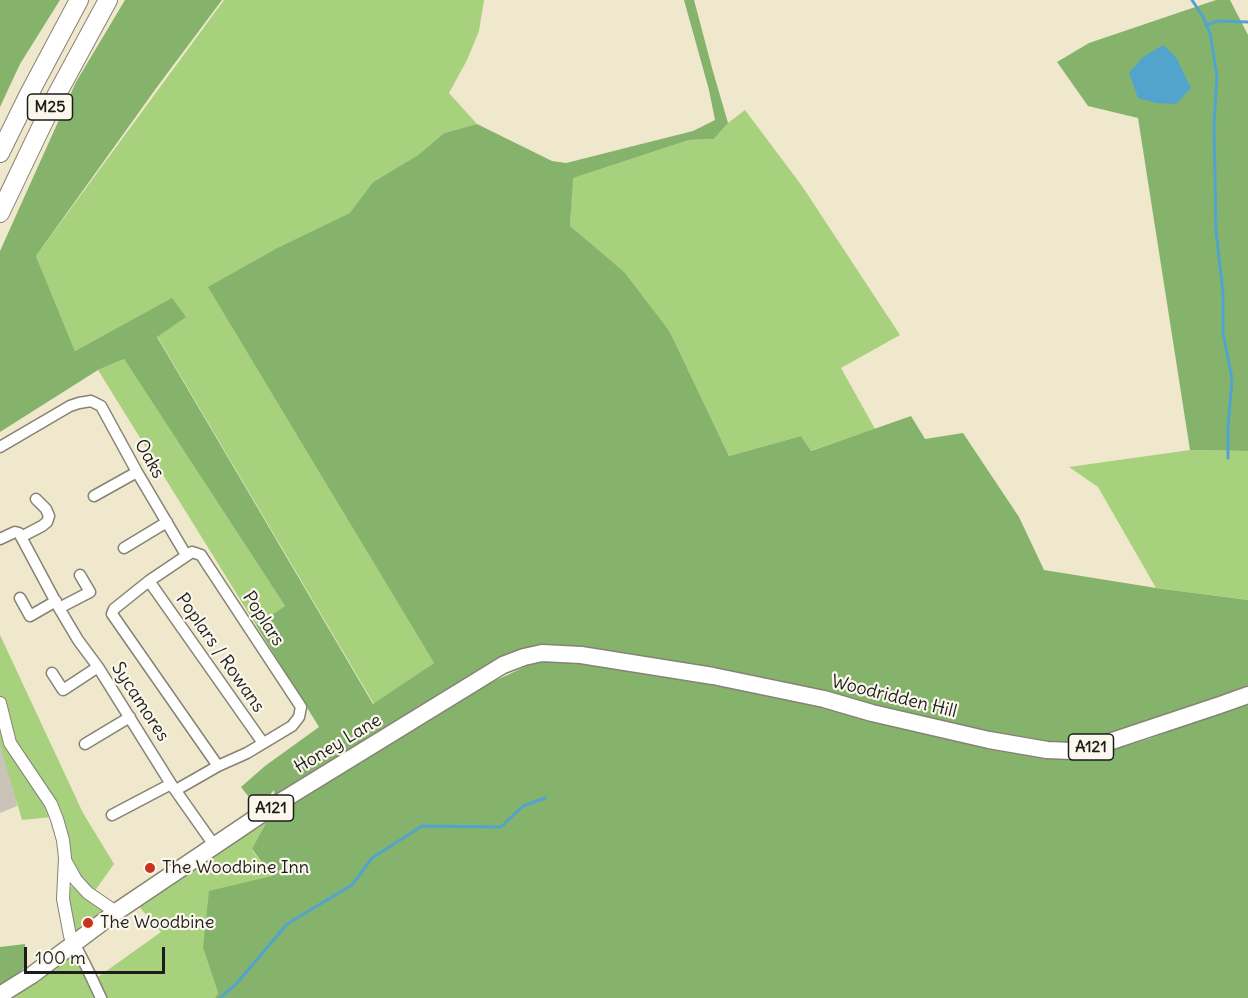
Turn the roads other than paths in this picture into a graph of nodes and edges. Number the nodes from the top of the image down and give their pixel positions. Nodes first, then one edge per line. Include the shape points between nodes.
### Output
1 (79, 0) edge
2 (108, 0) edge
3 (0, 153) edge
4 (0, 213) edge
5 (0, 447) edge
6 (137, 472) junction
7 (94, 496) dead end
8 (36, 499) dead end
9 (167, 522) junction
10 (21, 537) junction
11 (0, 538) edge
12 (124, 548) dead end
13 (186, 555) junction
14 (80, 575) dead end
15 (149, 581) junction
16 (20, 598) dead end
17 (57, 604) junction
18 (524, 657) joint
19 (98, 668) junction
20 (52, 673) dead end
21 (1248, 695) edge
22 (0, 703) edge
23 (130, 717) junction
24 (263, 743) junction
25 (85, 744) dead end
26 (218, 766) junction
27 (173, 787) junction
28 (112, 815) dead end
29 (214, 845) junction
30 (65, 858) junction
31 (116, 912) junction
32 (74, 944) junction
33 (0, 995) edge
34 (101, 998) edge

1 - 3 highway, M25
2 - 4 highway, M25
5 - 6 street, Oaks via 70,406 91,401 101,406
6 - 7 street
6 - 9 street, Oaks
8 - 10 street via 46,509 47,522
9 - 12 street
9 - 13 street, Oaks
10 - 11 street via 15,532
10 - 17 street, Sycamores
13 - 15 street
13 - 24 street, Poplars via 201,555 301,708 292,726
14 - 17 street via 90,592
15 - 24 street, Poplars / Rowans
15 - 26 street via 112,614
16 - 17 street via 30,616
17 - 19 street, Sycamores
18 - 21 main road, Woodridden Hill / A121 via 542,653 581,655 712,676 1047,750 1072,751 1105,744
18 - 29 main road, Honey Lane / A121 via 503,665
19 - 20 street via 63,690
19 - 23 street, Sycamores
22 - 30 street via 10,743 51,804
23 - 25 street
23 - 27 street, Sycamores
24 - 26 street
26 - 27 street
27 - 28 street
27 - 29 street, Sycamores
29 - 31 main road, Honey Lane / A121
30 - 31 street via 76,880
30 - 32 street via 63,899
31 - 32 main road, Honey Lane / A121
32 - 33 main road, Honey Lane / A121
32 - 34 street

